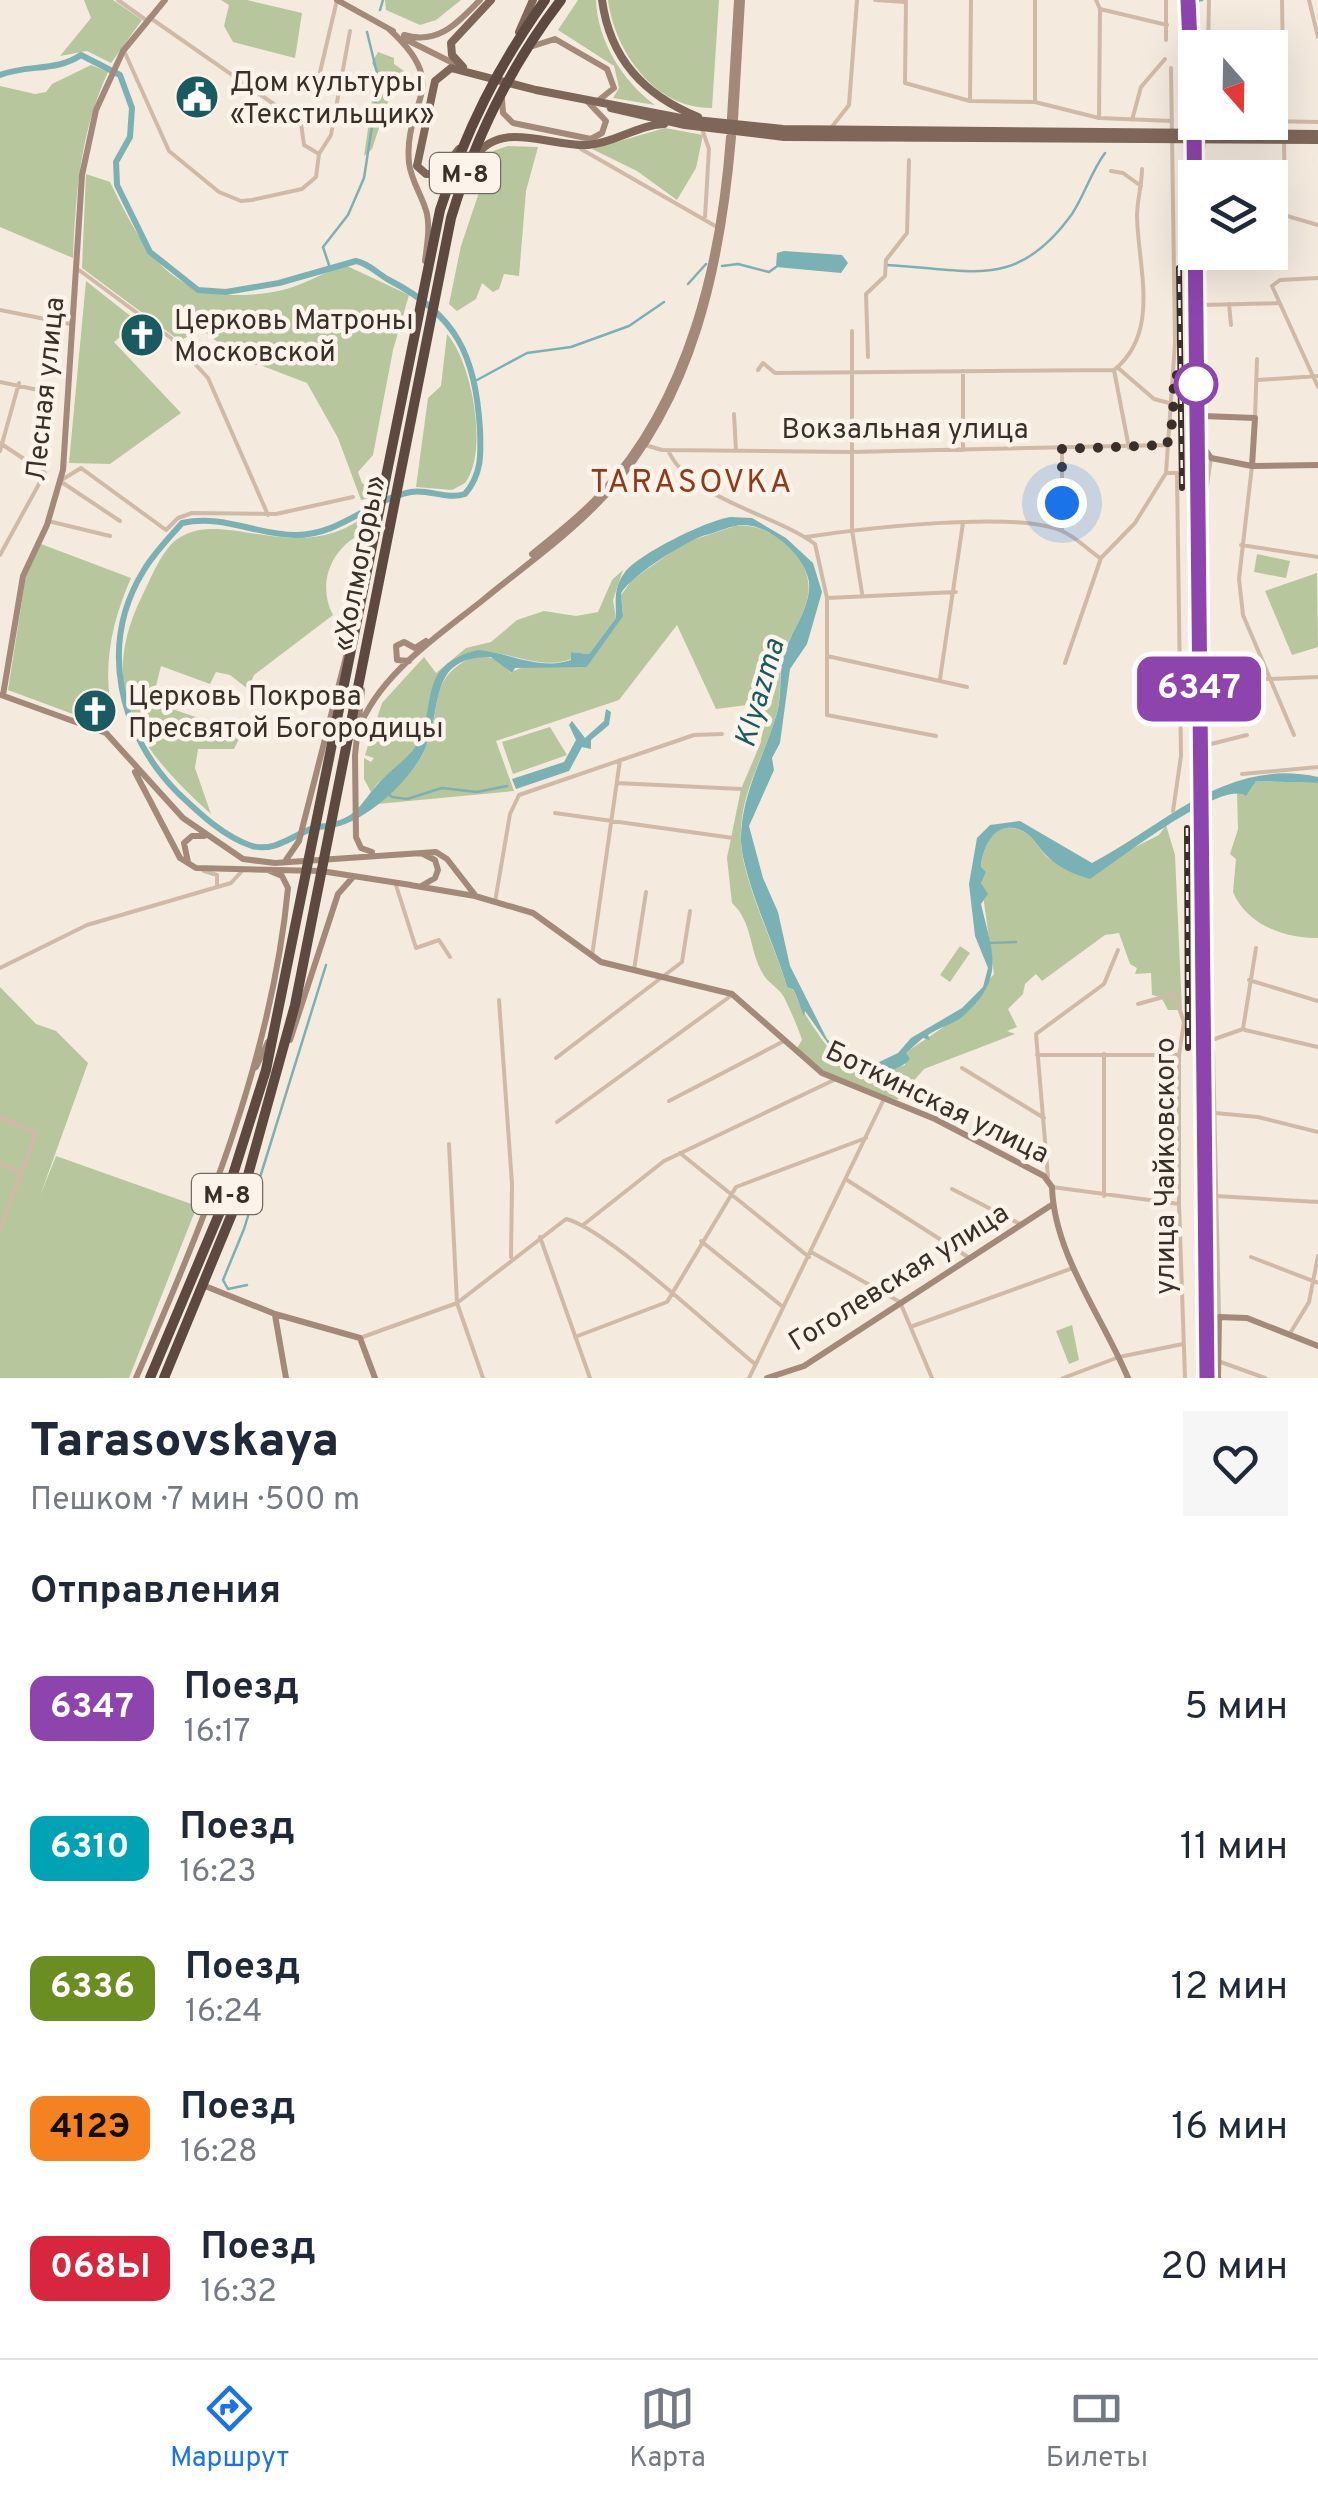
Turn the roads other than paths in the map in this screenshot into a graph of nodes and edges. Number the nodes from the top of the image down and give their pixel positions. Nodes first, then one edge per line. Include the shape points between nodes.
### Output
1 (118, 0) edge
2 (165, 0) edge
3 (337, 0) edge
4 (480, 0) edge
5 (491, 0) edge
6 (534, 0) edge
7 (545, 0) edge
8 (561, 0) edge
9 (602, 0) edge
10 (856, 0) edge
11 (875, 0) edge
12 (971, 0) edge
13 (1035, 0) edge
14 (1096, 0) edge
15 (1166, 0) edge
16 (1209, 0) edge
17 (1282, 0) edge
18 (1309, 0) edge
19 (740, 1) edge
20 (906, 1) edge
21 (1100, 9) junction
22 (148, 19) junction
23 (1167, 25) junction
24 (389, 29) junction
25 (1208, 30) edge
26 (1283, 30) edge
27 (350, 31) dead end
28 (1318, 37) edge
29 (1166, 40) dead end
30 (510, 49) junction
31 (123, 51) junction
32 (1165, 59) dead end
33 (519, 60) junction
34 (1171, 68) dead end
35 (472, 71) junction
36 (317, 85) dead end
37 (504, 86) junction
38 (583, 99) junction
39 (970, 101) junction
40 (1035, 102) junction
41 (732, 118) dead end
42 (1099, 118) junction
43 (1132, 120) junction
44 (1172, 121) junction
45 (1288, 121) edge
46 (1318, 122) edge
47 (716, 124) junction
48 (685, 125) junction
49 (698, 126) junction
50 (815, 132) junction
51 (1094, 137) junction
52 (1318, 137) edge
53 (461, 145) junction
54 (581, 149) dead end
55 (319, 154) junction
56 (910, 160) dead end
57 (467, 169) junction
58 (1142, 169) dead end
59 (1110, 171) dead end
60 (1140, 186) junction
61 (720, 214) junction
62 (1288, 216) edge
63 (707, 220) junction
64 (1318, 225) edge
65 (718, 231) junction
66 (79, 270) junction
67 (1201, 270) edge
68 (1318, 278) edge
69 (423, 282) junction
70 (1278, 303) junction
71 (1229, 304) junction
72 (1202, 305) junction
73 (0, 310) edge
74 (74, 325) junction
75 (1230, 325) dead end
76 (852, 331) dead end
77 (868, 358) dead end
78 (1257, 359) dead end
79 (1115, 369) junction
80 (758, 370) dead end
81 (962, 370) junction
82 (852, 372) junction
83 (1315, 376) edge
84 (1258, 380) junction
85 (0, 382) edge
86 (19, 383) junction
87 (1318, 387) edge
88 (43, 391) dead end
89 (1173, 404) junction
90 (734, 414) dead end
91 (1203, 416) junction
92 (1254, 418) junction
93 (644, 445) junction
94 (1167, 445) junction
95 (1, 446) edge
96 (1129, 448) junction
97 (1062, 449) junction
98 (668, 450) junction
99 (964, 450) junction
100 (736, 451) junction
101 (850, 452) junction
102 (1209, 456) junction
103 (1318, 465) edge
104 (1252, 466) junction
105 (1166, 473) junction
106 (60, 481) junction
107 (353, 497) dead end
108 (268, 514) junction
109 (48, 520) junction
110 (120, 520) dead end
111 (963, 523) junction
112 (852, 530) junction
113 (1062, 530) junction
114 (110, 536) dead end
115 (806, 537) junction
116 (1241, 546) junction
117 (0, 555) edge
118 (1318, 557) edge
119 (1100, 558) junction
120 (956, 592) junction
121 (862, 594) junction
122 (827, 598) junction
123 (365, 642) junction
124 (412, 646) junction
125 (826, 656) junction
126 (411, 659) junction
127 (1065, 663) dead end
128 (1318, 677) edge
129 (1267, 679) junction
130 (940, 680) junction
131 (967, 688) dead end
132 (2, 695) edge
133 (358, 731) junction
134 (722, 734) dead end
135 (1247, 735) dead end
136 (1294, 735) dead end
137 (936, 736) dead end
138 (124, 754) junction
139 (620, 760) junction
140 (1318, 768) edge
141 (1242, 774) dead end
142 (617, 783) junction
143 (741, 790) dead end
144 (314, 805) junction
145 (1173, 810) dead end
146 (555, 813) dead end
147 (611, 824) junction
148 (210, 838) junction
149 (733, 838) dead end
150 (415, 851) junction
151 (388, 854) junction
152 (275, 864) junction
153 (190, 865) junction
154 (268, 870) junction
155 (204, 871) junction
156 (242, 871) junction
157 (364, 877) junction
158 (394, 882) junction
159 (221, 885) junction
160 (410, 885) junction
161 (646, 892) dead end
162 (475, 896) junction
163 (495, 902) junction
164 (690, 910) dead end
165 (1256, 948) dead end
166 (1118, 950) dead end
167 (592, 956) junction
168 (450, 957) dead end
169 (0, 968) edge
170 (634, 970) junction
171 (669, 976) junction
172 (1249, 980) junction
173 (732, 994) junction
174 (499, 1000) dead end
175 (1318, 1001) edge
176 (1138, 1004) dead end
177 (277, 1023) junction
178 (1243, 1030) junction
179 (784, 1041) junction
180 (1318, 1047) edge
181 (1104, 1054) junction
182 (1036, 1055) junction
183 (1179, 1055) junction
184 (556, 1058) dead end
185 (282, 1059) junction
186 (962, 1068) dead end
187 (834, 1080) junction
188 (247, 1086) junction
189 (884, 1098) junction
190 (668, 1101) dead end
191 (1215, 1113) junction
192 (0, 1117) edge
193 (1044, 1118) junction
194 (558, 1122) dead end
195 (1318, 1132) edge
196 (866, 1138) junction
197 (450, 1144) dead end
198 (679, 1153) junction
199 (0, 1163) edge
200 (22, 1173) junction
201 (846, 1180) junction
202 (1050, 1183) junction
203 (952, 1189) dead end
204 (731, 1194) junction
205 (1104, 1196) junction
206 (1216, 1196) junction
207 (1318, 1202) edge
208 (1179, 1204) junction
209 (1050, 1206) junction
210 (0, 1211) edge
211 (8, 1214) junction
212 (583, 1224) junction
213 (1020, 1224) junction
214 (0, 1230) edge
215 (540, 1238) junction
216 (700, 1241) junction
217 (810, 1255) junction
218 (1318, 1256) edge
219 (511, 1257) junction
220 (968, 1257) junction
221 (1250, 1257) dead end
222 (1075, 1268) junction
223 (1316, 1283) edge
224 (205, 1286) junction
225 (672, 1296) junction
226 (900, 1302) junction
227 (458, 1303) junction
228 (783, 1307) junction
229 (275, 1314) junction
230 (1219, 1317) junction
231 (913, 1326) junction
232 (1289, 1335) junction
233 (360, 1338) junction
234 (576, 1338) junction
235 (1185, 1343) junction
236 (1318, 1346) edge
237 (1118, 1358) junction
238 (1218, 1361) junction
239 (754, 1364) junction
240 (136, 1378) edge
241 (150, 1378) edge
242 (164, 1378) edge
243 (286, 1378) edge
244 (375, 1378) edge
245 (484, 1378) edge
246 (590, 1378) edge
247 (749, 1378) edge
248 (767, 1378) edge
249 (932, 1378) edge
250 (1063, 1378) edge
251 (1128, 1378) edge
252 (1185, 1378) edge
253 (1218, 1378) edge
254 (1265, 1378) edge

1 - 22 street
2 - 22 street, Лесная улица
3 - 24 street
3 - 36 street
4 - 24 street via 433,37
5 - 35 main road via 451,42 452,55
6 - 30 main road
7 - 30 highway, «Холмогоры» / М-8
8 - 33 highway, «Холмогоры» / М-8
9 - 47 main road via 615,49 642,85
10 - 50 street via 848,105 833,126
11 - 20 street
12 - 39 street
13 - 40 street
14 - 21 street
15 - 23 street
16 - 25 street
17 - 26 street
18 - 28 street
19 - 41 street
20 - 39 street via 905,83
21 - 23 street
21 - 42 street
22 - 31 street, Лесная улица
22 - 55 street via 301,123 304,145
23 - 29 street
24 - 35 street
24 - 69 street via 422,71 408,157 428,224
27 - 55 street via 330,135
30 - 53 highway, «Холмогоры» / М-8
31 - 55 street via 169,151 219,192 241,201 307,187
31 - 66 street, Лесная улица via 96,110 82,175
32 - 43 street via 1141,87
33 - 37 highway, «Холмогоры» / М-8
33 - 38 street via 550,38 612,73 614,88 606,98
34 - 44 street
35 - 38 main road
35 - 53 main road via 448,68 436,77 417,166 439,174
37 - 38 street via 502,110 510,122 595,138 606,117
37 - 57 highway, «Холмогоры» / М-8
38 - 47 main road
38 - 48 main road
39 - 40 street
40 - 42 street
42 - 43 street
43 - 44 street
44 - 89 street
45 - 46 street
47 - 50 main road
48 - 49 main road
48 - 57 main road via 652,125 586,145 506,136 489,142
49 - 51 main road via 784,136
49 - 63 street via 708,139
50 - 51 main road
51 - 52 main road
53 - 69 highway, «Холмогоры» / М-8
54 - 63 street
56 - 77 street via 908,233 886,260 885,276 866,294
57 - 123 highway, «Холмогоры» / М-8 via 434,295
58 - 60 street
59 - 60 street
60 - 79 street via 1142,330
61 - 63 street
61 - 65 street
61 - 93 street via 731,137 712,289 681,373
62 - 64 street
63 - 65 street
65 - 124 street via 688,341 634,452 585,509 427,641
66 - 74 street, Лесная улица
66 - 108 street via 194,359
67 - 72 street
68 - 70 street via 1280,280 1272,286
69 - 144 highway, «Холмогоры» / М-8
70 - 71 street
70 - 83 street
71 - 72 street
71 - 75 street
72 - 91 street
73 - 74 street
74 - 106 street, Лесная улица
76 - 82 street
78 - 84 street
79 - 81 street
79 - 89 street via 1157,401
79 - 96 street
80 - 82 street via 762,363 775,372
81 - 82 street
81 - 99 street
82 - 101 street
83 - 84 street
83 - 87 street
84 - 92 street
85 - 86 street
86 - 88 street
86 - 95 street, Лесная улица
89 - 94 street
90 - 100 street
91 - 92 street
91 - 102 street
92 - 104 street
93 - 98 street, Вокзальная улица
93 - 126 street via 588,512
94 - 96 street, Вокзальная улица
94 - 105 street
95 - 117 street via 46,472
96 - 97 street, Вокзальная улица
97 - 99 street, Вокзальная улица
97 - 113 street
98 - 100 street, Вокзальная улица
98 - 115 street via 726,504
99 - 101 street, Вокзальная улица
100 - 101 street, Вокзальная улица
101 - 112 street
102 - 104 street
102 - 135 street via 1207,745
103 - 104 street
104 - 116 street
105 - 119 street via 1136,524
105 - 145 street via 1177,473 1181,740
106 - 108 street via 81,468 166,530 192,513
106 - 109 street, Лесная улица
106 - 110 street
107 - 108 street
109 - 114 street
109 - 132 street, Лесная улица via 23,576
111 - 112 street
111 - 113 street
111 - 120 street
112 - 115 street
112 - 121 street
113 - 119 street
115 - 122 street via 815,544
116 - 118 street
116 - 129 street via 1243,615
119 - 127 street
120 - 121 street
120 - 130 street
121 - 122 street
122 - 125 street
123 - 133 street
123 - 185 highway, «Холмогоры» / М-8
124 - 126 street
124 - 126 street via 401,643 394,650 399,661
125 - 130 street
125 - 137 street via 827,715
126 - 133 street via 370,705
128 - 129 street
129 - 136 street
130 - 131 street
132 - 138 street via 87,723
133 - 151 street via 356,836 364,851
134 - 139 street via 694,735
138 - 148 street
138 - 153 street via 174,849
139 - 142 street
139 - 163 street via 519,796
140 - 141 street
142 - 143 street
142 - 147 street
144 - 152 street via 290,858
144 - 177 highway, «Холмогоры» / М-8 via 307,877
146 - 147 street
147 - 149 street
147 - 167 street
148 - 152 street via 243,859
148 - 153 street via 194,836 184,844
150 - 151 street
150 - 160 street via 435,860 438,870 429,883
150 - 162 street via 447,859
151 - 152 street
153 - 155 street
154 - 156 street, Боткинская улица
154 - 157 street, Боткинская улица
154 - 188 street via 284,878 287,899
155 - 156 street, Боткинская улица
155 - 159 street via 218,875
156 - 159 street
157 - 158 street, Боткинская улица
157 - 185 street via 341,888
158 - 160 street, Боткинская улица
158 - 168 street via 416,948 439,940
159 - 169 street via 87,925
160 - 162 street, Боткинская улица
161 - 170 street
162 - 163 street, Боткинская улица
163 - 167 street, Боткинская улица via 532,913
164 - 171 street via 686,956
165 - 172 street
166 - 182 street via 1104,984 1042,1026
167 - 170 street, Боткинская улица
170 - 171 street, Боткинская улица
171 - 173 street, Боткинская улица
171 - 184 street
172 - 175 street
172 - 178 street
173 - 179 street, Боткинская улица
173 - 194 street
174 - 219 street
176 - 183 street, улица Чайковского via 1174,994 1184,1022
177 - 188 street
177 - 241 highway, «Холмогоры» / М-8 via 225,1200
178 - 180 street
178 - 191 street via 1209,1041
179 - 187 street, Боткинская улица
179 - 190 street
181 - 182 street
181 - 183 street
181 - 205 street
182 - 193 street
183 - 208 street, улица Чайковского
185 - 224 highway, «Холмогоры» / М-8 via 248,1175
186 - 193 street
187 - 189 street, Боткинская улица
187 - 198 street
188 - 240 street via 196,1236
189 - 196 street
189 - 202 street, Боткинская улица via 948,1125
191 - 195 street
191 - 206 street
192 - 200 street via 36,1133
193 - 202 street
196 - 201 street
196 - 204 street via 784,1165
197 - 227 street
198 - 204 street
198 - 212 street
199 - 200 street
200 - 211 street
201 - 217 street
201 - 220 street
202 - 205 street
202 - 209 street, Боткинская улица
203 - 213 street
204 - 216 street
204 - 217 street
205 - 208 street
206 - 207 street
206 - 230 street
208 - 235 street, улица Чайковского
209 - 213 street, Гоголевская улица
209 - 222 street
210 - 211 street
211 - 214 street
212 - 215 street via 566,1219
212 - 225 street
213 - 220 street, Гоголевская улица
215 - 219 street
215 - 234 street
216 - 225 street
216 - 228 street
217 - 226 street
217 - 228 street
218 - 223 street
219 - 227 street
220 - 226 street, Гоголевская улица
221 - 223 street
222 - 231 street
222 - 237 street
223 - 232 street
224 - 229 street
224 - 242 highway, «Холмогоры» / М-8
225 - 234 street via 660,1307
225 - 239 street
226 - 231 street
226 - 248 street, Гоголевская улица via 804,1366
227 - 233 street
227 - 245 street
228 - 239 street
229 - 233 street
229 - 243 street
230 - 232 street via 1247,1318
230 - 238 street
231 - 249 street
232 - 236 street
233 - 244 street
234 - 246 street
235 - 237 street
235 - 252 street, улица Чайковского
237 - 250 street
237 - 251 street
238 - 253 street
238 - 254 street
239 - 247 street

